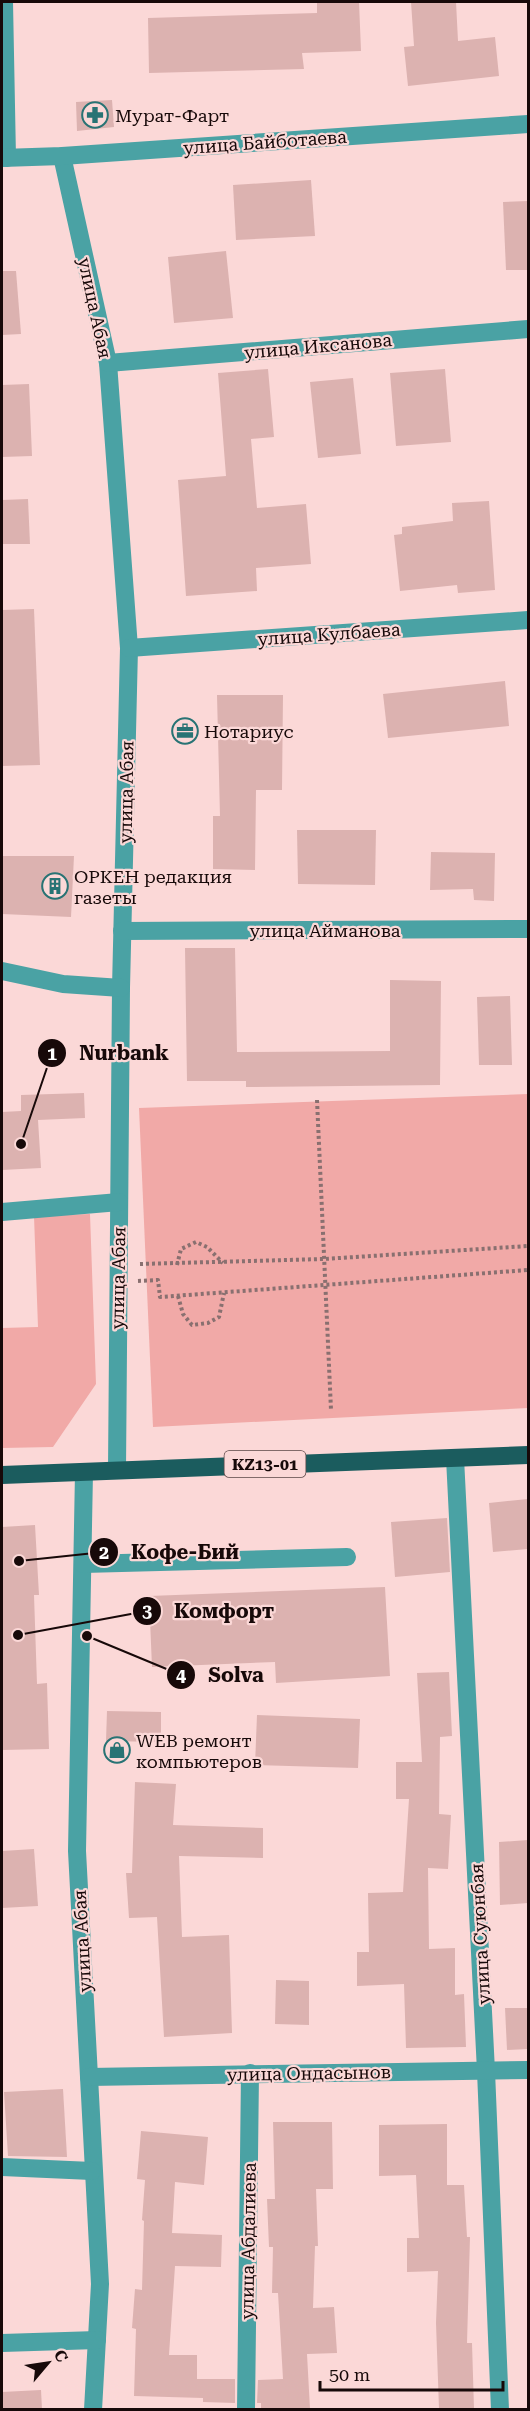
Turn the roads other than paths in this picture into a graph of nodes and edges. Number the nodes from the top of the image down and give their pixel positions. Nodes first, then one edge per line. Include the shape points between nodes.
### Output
1 (4, 2) edge
2 (528, 124) edge
3 (62, 156) junction
4 (4, 158) edge
5 (528, 328) edge
6 (108, 363) junction
7 (528, 620) edge
8 (129, 648) junction
9 (528, 929) edge
10 (122, 931) junction
11 (2, 971) edge
12 (121, 988) junction
13 (119, 1202) junction
14 (2, 1212) edge
15 (528, 1455) edge
16 (455, 1458) junction
17 (117, 1469) junction
18 (84, 1472) junction
19 (2, 1475) edge
20 (347, 1557) dead end
21 (83, 1564) junction
22 (528, 2070) edge
23 (486, 2071) junction
24 (249, 2073) junction
25 (89, 2077) junction
26 (2, 2167) edge
27 (92, 2171) junction
28 (97, 2340) junction
29 (2, 2343) edge
30 (93, 2409) edge
31 (246, 2409) edge
32 (500, 2409) edge

1 - 4 street
2 - 3 street, улица Байботаева
3 - 4 street, улица Байботаева
3 - 6 street, улица Абая
5 - 6 street, улица Иксанова
6 - 8 street, улица Абая
7 - 8 street, улица Кулбаева
8 - 10 street, улица Абая
9 - 10 street, улица Айманова
10 - 12 street, улица Абая
11 - 12 street via 63,984
12 - 13 street, улица Абая
13 - 14 street
13 - 17 street, улица Абая
15 - 16 main road, KZ13-01
16 - 17 main road, KZ13-01
16 - 23 street, улица Суюнбая
17 - 18 main road, KZ13-01
18 - 19 main road, KZ13-01
18 - 21 street, улица Абая
20 - 21 street
21 - 25 street, улица Абая via 77,1851
22 - 23 street, улица Ондасынов
23 - 24 street, улица Ондасынов
23 - 32 street, улица Суюнбая
24 - 25 street, улица Ондасынов
24 - 31 street, улица Абдалиева
25 - 27 street, улица Абая
26 - 27 street
27 - 28 street, улица Абая via 100,2284
28 - 29 street
28 - 30 street, улица Абая

